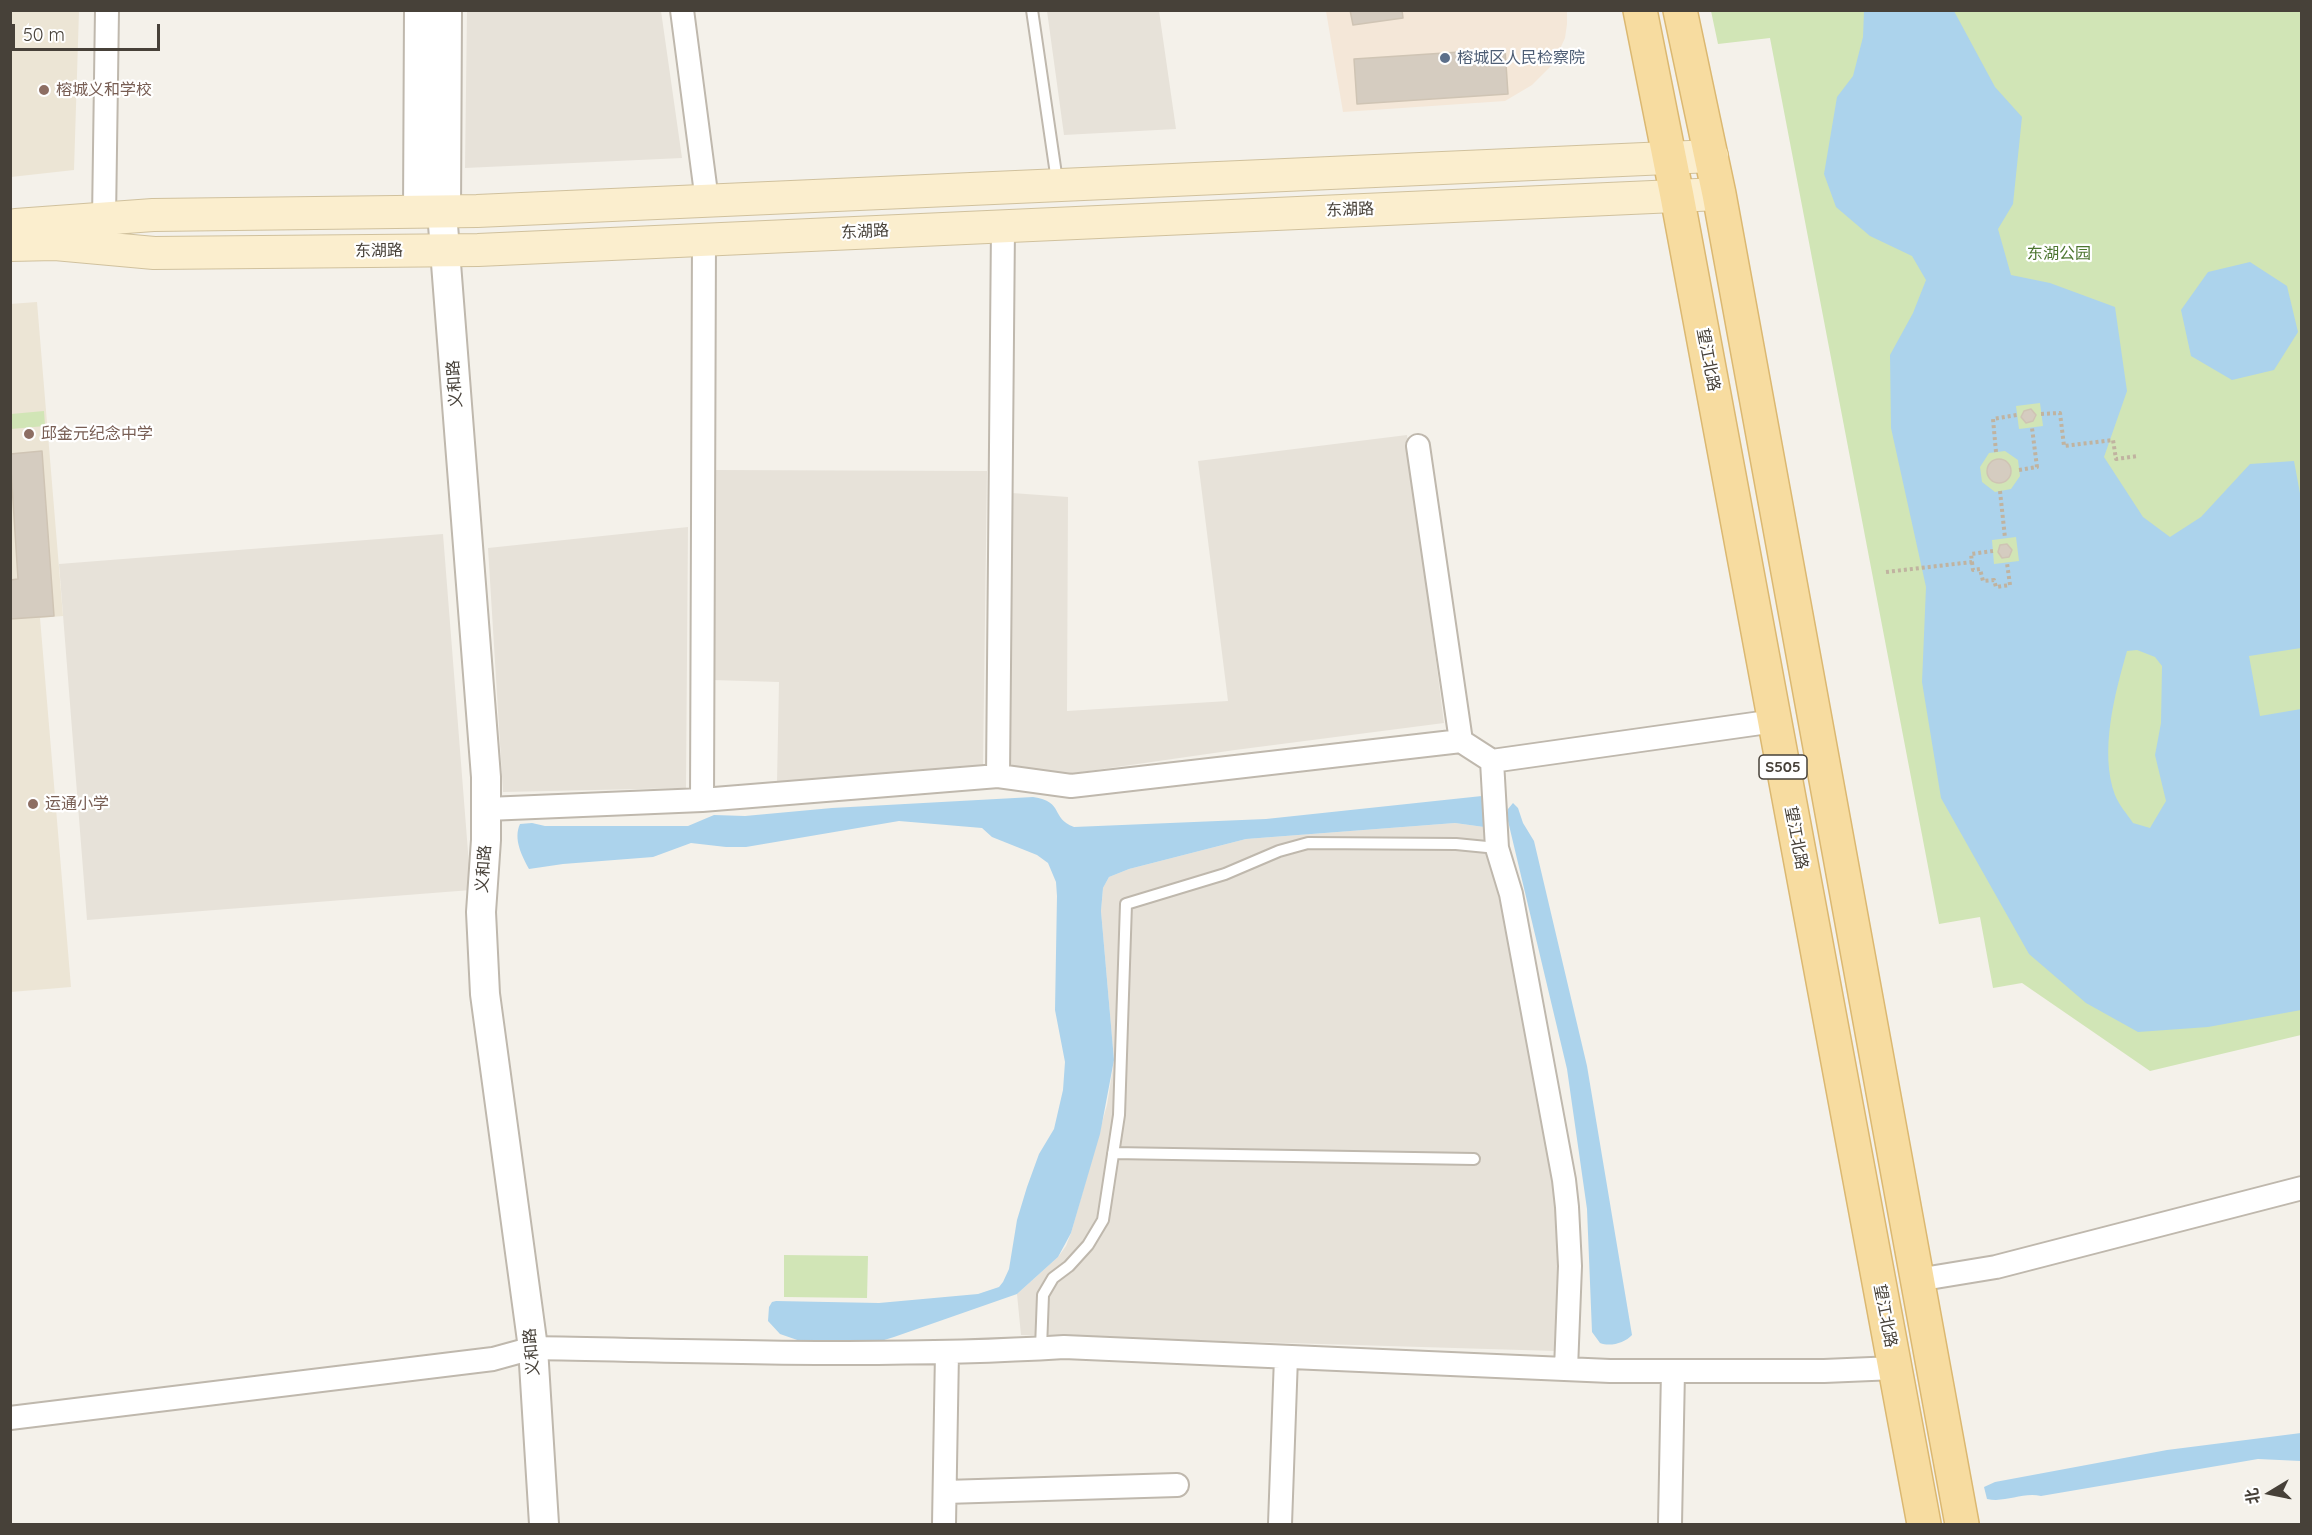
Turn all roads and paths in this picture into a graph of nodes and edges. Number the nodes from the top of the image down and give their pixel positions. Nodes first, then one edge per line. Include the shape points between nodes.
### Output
1 (107, 10) edge
2 (419, 10) edge
3 (447, 10) edge
4 (682, 10) edge
5 (1032, 10) edge
6 (1640, 10) edge
7 (1680, 10) edge
8 (1712, 156) junction
9 (1670, 158) junction
10 (1057, 185) junction
11 (1719, 194) junction
12 (1677, 196) junction
13 (707, 201) junction
14 (435, 212) junction
15 (104, 219) junction
16 (10, 225) edge
17 (1003, 226) junction
18 (705, 239) junction
19 (10, 244) edge
20 (445, 250) junction
21 (2042, 414) dead end
22 (2017, 415) dead end
23 (2032, 428) dead end
24 (1419, 446) dead end
25 (1996, 452) dead end
26 (2138, 456) dead end
27 (2019, 470) dead end
28 (2000, 491) dead end
29 (2005, 538) dead end
30 (1993, 551) dead end
31 (1972, 562) junction
32 (2007, 563) dead end
33 (1886, 572) dead end
34 (1775, 721) junction
35 (1461, 741) junction
36 (1492, 761) junction
37 (998, 776) junction
38 (702, 800) junction
39 (487, 809) junction
40 (1497, 848) junction
41 (1113, 1153) junction
42 (1474, 1159) dead end
43 (2301, 1188) edge
44 (1917, 1280) junction
45 (533, 1348) junction
46 (1041, 1348) junction
47 (947, 1352) junction
48 (1286, 1356) junction
49 (1895, 1368) junction
50 (1566, 1369) junction
51 (1673, 1371) junction
52 (10, 1418) edge
53 (1177, 1485) dead end
54 (945, 1492) junction
55 (544, 1524) edge
56 (944, 1524) edge
57 (1280, 1524) edge
58 (1670, 1524) edge
59 (1924, 1524) edge
60 (1962, 1524) edge

1 - 15 street
2 - 14 street
3 - 14 street
4 - 13 street
5 - 10 lane
6 - 9 main road, 望江北路 / S505
7 - 8 main road, S505
8 - 9 main road
8 - 11 main road, S505
9 - 10 main road
9 - 12 main road, 望江北路 / S505
10 - 13 main road
11 - 12 main road, 东湖路
11 - 44 main road, S505
12 - 17 main road, 东湖路
12 - 34 main road, 望江北路 / S505
13 - 14 main road
14 - 15 main road
14 - 20 street, 义和路
15 - 16 main road
17 - 18 main road, 东湖路
17 - 37 street
18 - 20 main road, 东湖路
18 - 38 street
19 - 20 main road, 东湖路 via 154,253
20 - 39 street, 义和路
21 - 26 path via 2060,413 2064,446 2113,440 2116,459
22 - 25 path via 1993,418
23 - 27 path via 2037,467
24 - 35 street
28 - 29 path
30 - 31 path via 1971,554
31 - 32 path via 1973,570 1980,568 1983,581 1994,580 1995,587 2010,585
31 - 33 path
34 - 36 street
34 - 49 main road, 望江北路 / S505
35 - 36 street
35 - 37 street via 1071,786
36 - 40 street
37 - 38 street
38 - 39 street
39 - 45 street, 义和路 via 481,912 485,994
40 - 41 lane via 1456,843 1308,843 1214,878 1126,904 1119,1115
40 - 50 street via 1511,894 1564,1180 1570,1266
41 - 42 lane
41 - 46 lane via 1103,1220 1088,1245 1053,1278 1043,1295
43 - 44 street via 1996,1267
44 - 60 main road, S505
45 - 47 street
45 - 52 street via 493,1359
45 - 55 street, 义和路
46 - 47 street
46 - 48 street
47 - 54 street
48 - 50 street
48 - 57 street
49 - 51 street
49 - 59 main road, 望江北路 / S505
50 - 51 street
51 - 58 street
53 - 54 street
54 - 56 street

